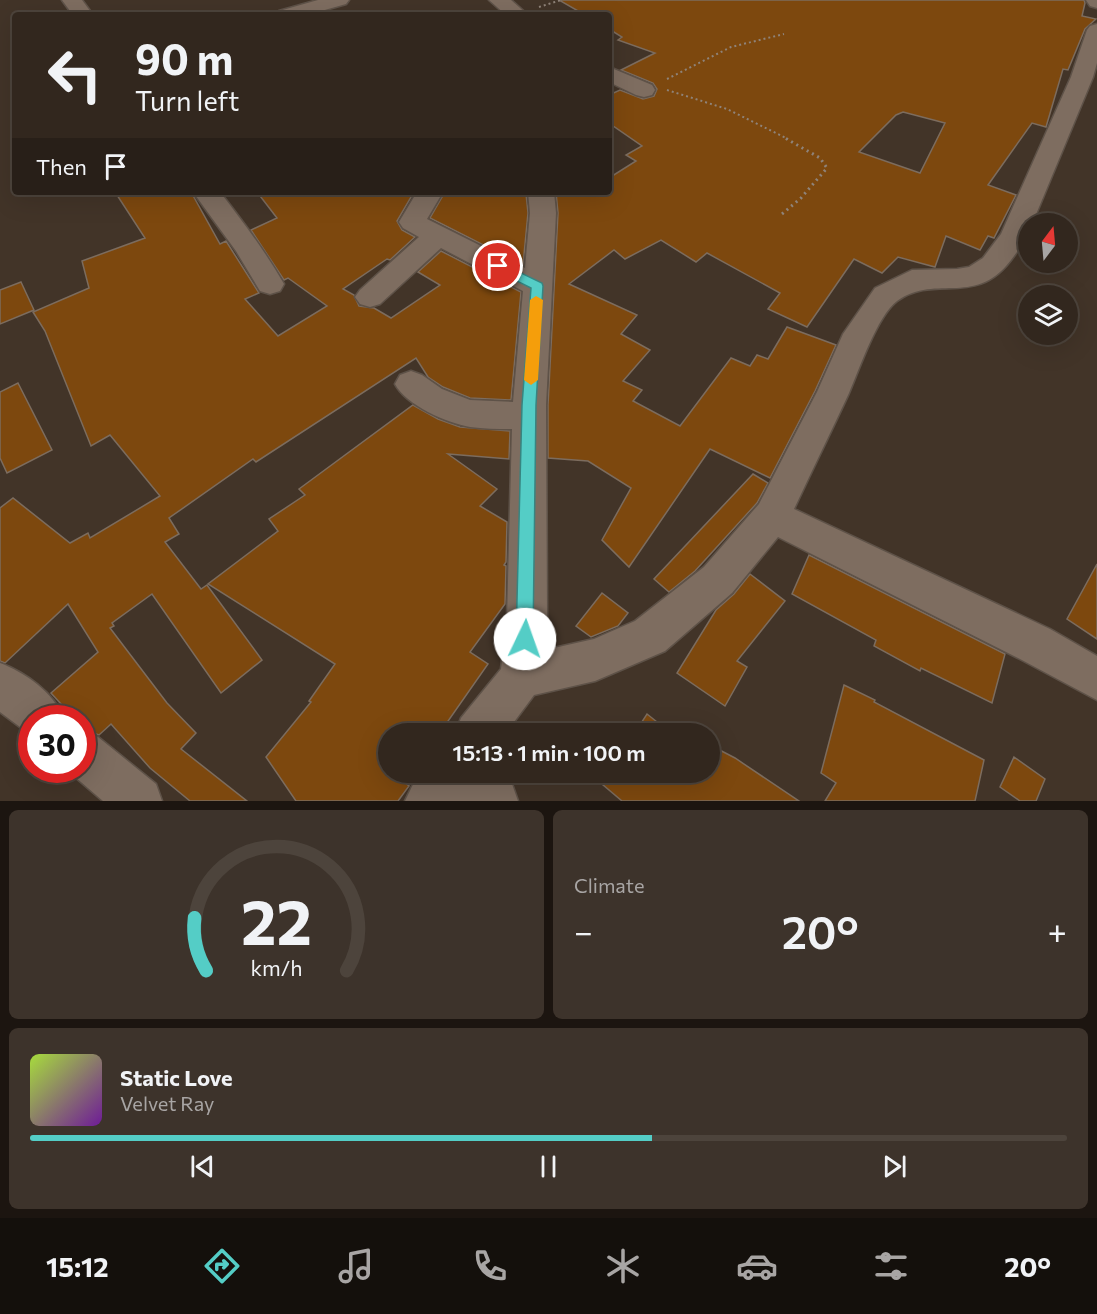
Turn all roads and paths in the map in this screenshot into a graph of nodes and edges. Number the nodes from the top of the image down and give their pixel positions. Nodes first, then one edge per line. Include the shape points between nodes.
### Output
1 (339, 0) edge
2 (499, 0) edge
3 (297, 12) edge
4 (514, 12) edge
5 (1097, 30) edge
6 (784, 34) dead end
7 (612, 75) edge
8 (650, 90) junction
9 (1085, 100) edge
10 (208, 195) edge
11 (428, 195) edge
12 (541, 195) edge
13 (782, 214) dead end
14 (438, 235) junction
15 (270, 284) dead end
16 (537, 286) junction
17 (370, 297) dead end
18 (411, 384) dead end
19 (529, 417) junction
20 (772, 516) junction
21 (521, 677) junction
22 (1097, 679) edge
23 (0, 684) edge
24 (25, 705) edge
25 (485, 723) edge
26 (96, 765) edge
27 (440, 783) edge
28 (468, 783) edge
29 (139, 801) edge
30 (428, 801) edge
31 (495, 801) edge

1 - 3 street
2 - 4 street
5 - 9 street
6 - 8 path via 731,47
7 - 8 street
8 - 13 path via 694,97 756,122 820,158 827,168
9 - 20 street via 1039,173 1014,236 993,265 977,275 957,279 912,280 885,295 858,334
10 - 15 street via 248,246
11 - 14 street via 412,222
12 - 16 street
14 - 16 street
14 - 17 street
16 - 19 street
18 - 19 street via 430,398 468,413
19 - 21 street via 526,619
20 - 21 street via 718,580 650,636 595,660
20 - 22 street via 1035,644
21 - 25 street
23 - 24 street
26 - 29 street
27 - 30 street
28 - 31 street

